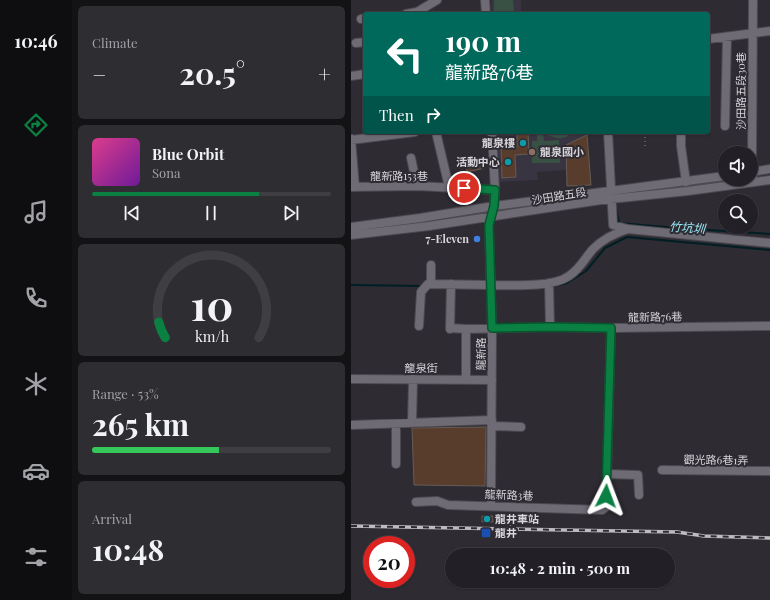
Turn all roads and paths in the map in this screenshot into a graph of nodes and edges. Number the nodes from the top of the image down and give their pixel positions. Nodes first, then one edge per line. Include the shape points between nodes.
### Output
1 (437, 0) edge
2 (485, 0) edge
3 (753, 0) edge
4 (427, 10) edge
5 (417, 12) edge
6 (486, 12) edge
7 (770, 31) edge
8 (752, 33) junction
9 (727, 37) junction
10 (710, 39) edge
11 (363, 42) edge
12 (355, 43) dead end
13 (363, 74) edge
14 (351, 76) edge
15 (725, 126) dead end
16 (399, 134) edge
17 (435, 134) edge
18 (492, 134) edge
19 (608, 134) edge
20 (645, 134) edge
21 (681, 134) edge
22 (351, 140) edge
23 (645, 146) dead end
24 (752, 146) edge
25 (411, 158) dead end
26 (770, 169) edge
27 (758, 171) edge
28 (718, 177) edge
29 (770, 180) edge
30 (758, 181) edge
31 (686, 182) junction
32 (417, 186) junction
33 (724, 186) edge
34 (353, 187) edge
35 (449, 187) junction
36 (495, 190) junction
37 (612, 190) junction
38 (613, 199) junction
39 (494, 206) junction
40 (491, 216) junction
41 (351, 227) edge
42 (628, 229) junction
43 (351, 235) edge
44 (770, 243) edge
45 (431, 265) dead end
46 (427, 286) junction
47 (451, 286) junction
48 (549, 286) junction
49 (490, 287) junction
50 (419, 326) dead end
51 (770, 326) edge
52 (550, 327) junction
53 (492, 328) junction
54 (611, 328) junction
55 (466, 329) junction
56 (351, 379) edge
57 (413, 379) junction
58 (466, 380) junction
59 (492, 380) junction
60 (412, 423) junction
61 (492, 423) junction
62 (396, 424) junction
63 (351, 425) edge
64 (521, 427) dead end
65 (396, 464) dead end
66 (662, 470) dead end
67 (770, 471) edge
68 (607, 474) junction
69 (639, 495) dead end
70 (416, 502) dead end
71 (491, 506) junction
72 (497, 519) dead end
73 (497, 534) dead end

1 - 4 street
2 - 6 street
3 - 8 street, 沙田路五段30巷
4 - 5 street
7 - 8 street
8 - 9 street
8 - 24 street, 沙田路五段30巷
9 - 10 street
9 - 15 street
11 - 12 street
13 - 14 street
16 - 22 street
17 - 35 street
18 - 36 street, 龍新路
19 - 37 street
20 - 23 path
21 - 31 street
22 - 34 street
25 - 32 street
26 - 27 street
28 - 31 street, 沙田路五段
29 - 30 street, 沙田路五段
31 - 37 street, 沙田路五段
32 - 34 street, 龍新路153巷
32 - 35 street, 龍新路153巷
33 - 38 street, 沙田路五段
35 - 36 street, 龍新路153巷
36 - 39 street, 龍新路
37 - 38 street
37 - 39 street, 沙田路五段
38 - 40 street, 沙田路五段
38 - 42 street via 613,225
39 - 40 street, 龍新路
39 - 41 street, 沙田路五段
40 - 43 street, 沙田路五段
40 - 49 street, 龍新路
42 - 44 street
42 - 48 street via 614,234 601,243 570,276
45 - 46 street
46 - 47 street
46 - 50 street via 421,292
47 - 49 street
47 - 55 street, 龍新路76巷 via 450,329
48 - 49 street
48 - 52 street
49 - 53 street, 龍新路
51 - 54 street, 龍新路76巷
52 - 53 street, 龍新路76巷
52 - 54 street, 龍新路76巷
53 - 55 street, 龍新路76巷
53 - 59 street, 龍新路
54 - 68 street
55 - 58 street
56 - 57 street, 龍泉街
57 - 58 street, 龍泉街
57 - 60 street
58 - 59 street, 龍泉街
59 - 61 street, 龍新路
60 - 61 street
60 - 62 street
61 - 64 street
61 - 71 street, 龍新路
62 - 63 street
62 - 65 street
66 - 67 street, 觀光路6巷1弄
68 - 69 street via 638,475
68 - 71 street, 龍新路3巷 via 606,507 602,510
70 - 71 street, 龍新路3巷 via 437,500 448,505
72 - 73 path, bridge via 511,520 510,534

